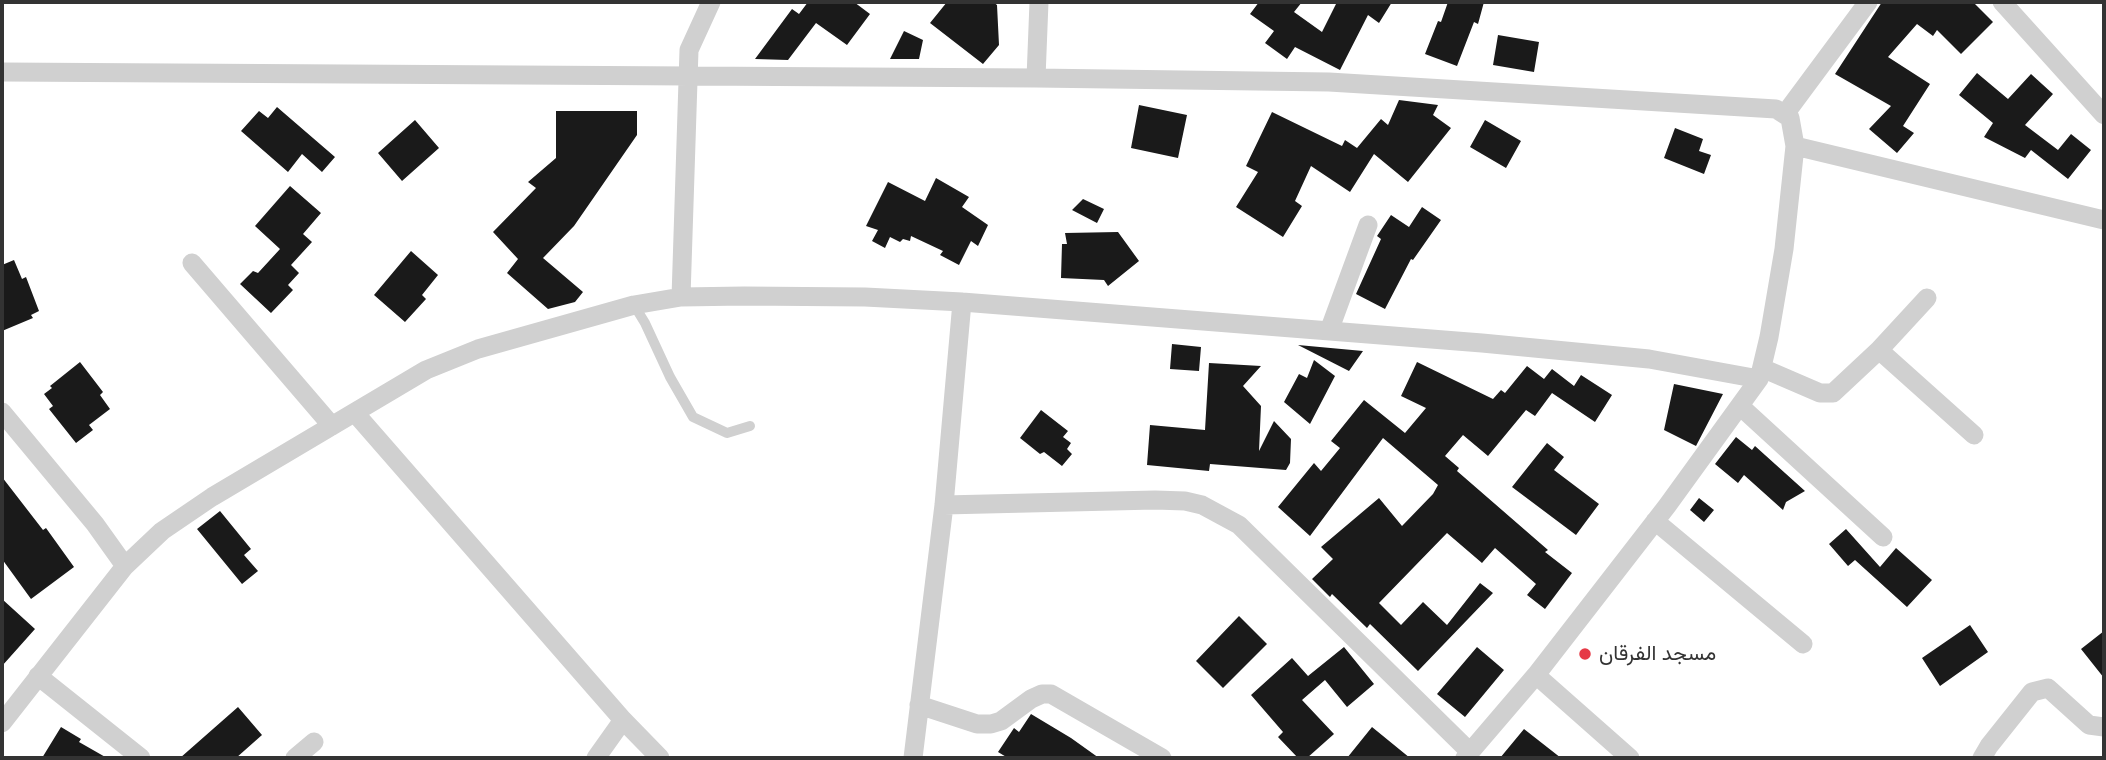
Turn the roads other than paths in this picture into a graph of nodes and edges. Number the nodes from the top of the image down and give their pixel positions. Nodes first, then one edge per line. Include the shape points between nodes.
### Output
1 (711, 2) edge
2 (1040, 2) edge
3 (1868, 2) edge
4 (2002, 2) edge
5 (2, 72) edge
6 (688, 76) junction
7 (1036, 78) junction
8 (1785, 114) junction
9 (2104, 115) edge
10 (1795, 146) junction
11 (2104, 220) edge
12 (1368, 225) dead end
13 (192, 263) dead end
14 (681, 297) junction
15 (1927, 298) dead end
16 (962, 302) junction
17 (634, 305) junction
18 (1329, 331) junction
19 (1879, 350) junction
20 (1761, 374) junction
21 (1740, 406) junction
22 (2, 412) edge
23 (355, 413) junction
24 (332, 426) junction
25 (750, 426) dead end
26 (1974, 435) dead end
27 (944, 505) junction
28 (1654, 521) junction
29 (1883, 537) dead end
30 (125, 566) junction
31 (1803, 644) dead end
32 (1536, 675) junction
33 (38, 676) junction
34 (919, 705) junction
35 (623, 720) junction
36 (2, 723) edge
37 (2104, 727) edge
38 (314, 742) dead end
39 (1468, 755) edge
40 (141, 758) edge
41 (295, 758) edge
42 (596, 758) edge
43 (660, 758) edge
44 (913, 758) edge
45 (1162, 758) edge
46 (1630, 758) edge
47 (1982, 758) edge

1 - 6 street via 689,50
2 - 7 street
3 - 8 street
4 - 9 street
5 - 6 street
6 - 7 street
6 - 14 street
7 - 8 street via 1329,82 1776,109
8 - 10 street via 1793,125
10 - 11 street
10 - 20 street via 1784,249
12 - 18 street
13 - 24 street
14 - 16 street
14 - 17 street
15 - 19 street
16 - 18 street
16 - 27 street
17 - 23 street via 478,349 426,370
17 - 25 lane via 693,416 727,433
18 - 20 street via 1649,359
19 - 20 street via 1827,395
19 - 26 street
20 - 21 street
21 - 28 street
21 - 29 street
22 - 30 street
23 - 24 street
23 - 35 street
24 - 30 street via 212,497 162,531
27 - 34 street
27 - 39 street via 1155,500 1202,505 1239,526
28 - 31 street
28 - 32 street
30 - 33 street
32 - 39 street
32 - 46 street
33 - 36 street
33 - 40 street
34 - 44 street
34 - 45 street via 990,724 1031,699 1051,694
35 - 42 street
35 - 43 street
37 - 47 street via 2089,725 2048,688 2032,692
38 - 41 street

